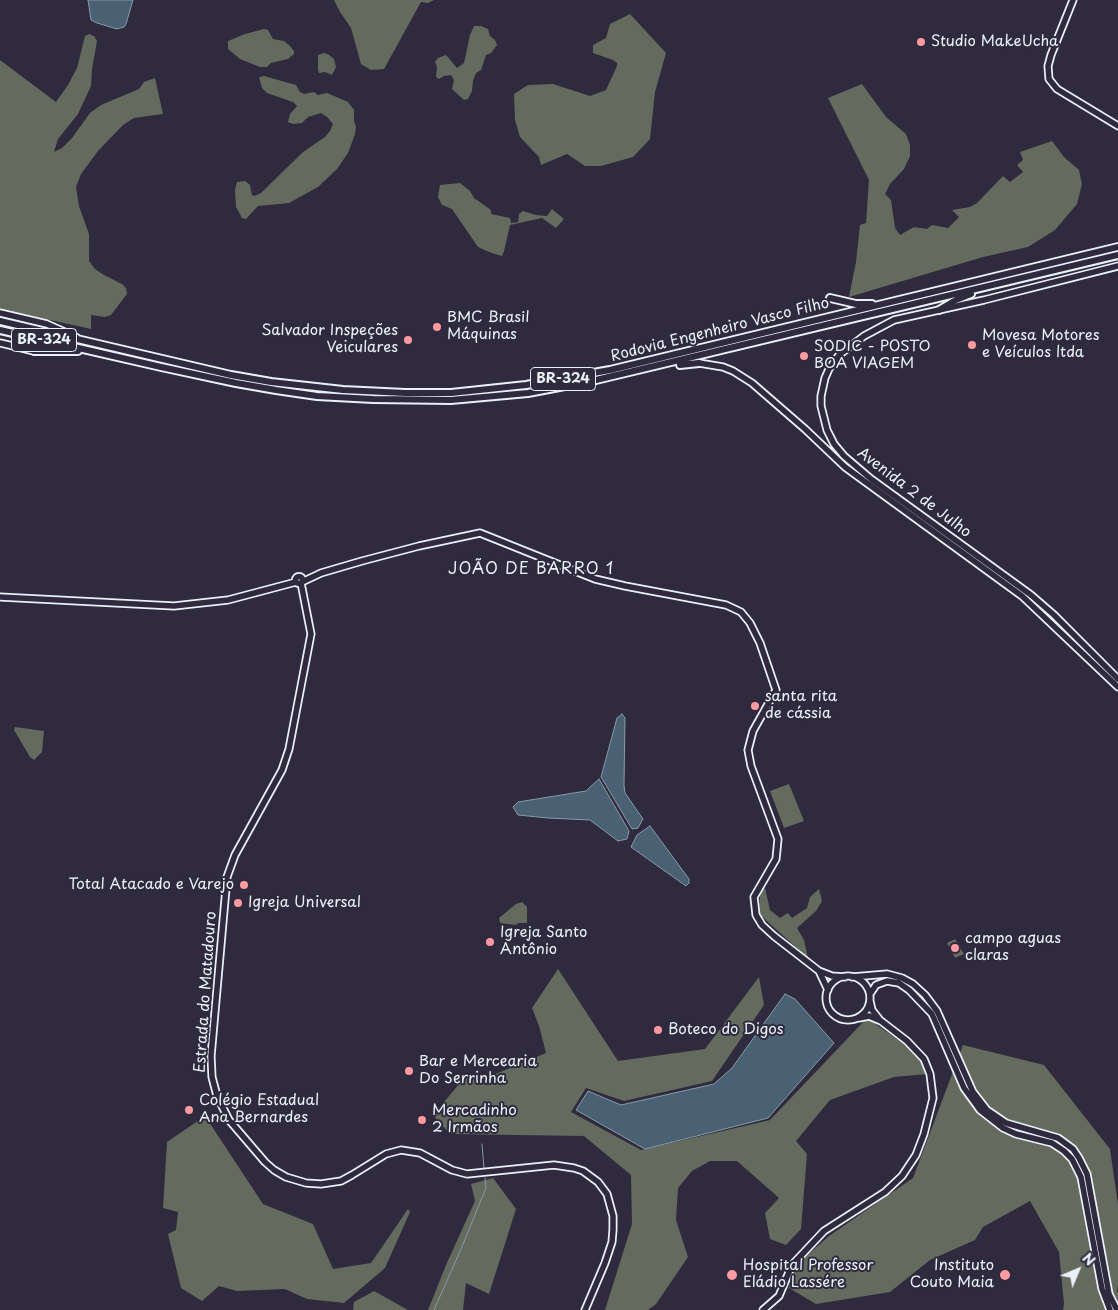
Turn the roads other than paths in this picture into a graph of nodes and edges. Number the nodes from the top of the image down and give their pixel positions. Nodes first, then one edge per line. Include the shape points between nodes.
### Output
1 (1073, 0) edge
2 (1118, 126) edge
3 (1118, 247) edge
4 (1118, 256) edge
5 (1118, 266) edge
6 (990, 286) junction
7 (830, 298) dead end
8 (888, 303) junction
9 (939, 310) junction
10 (0, 313) edge
11 (0, 321) edge
12 (0, 330) edge
13 (87, 342) junction
14 (0, 343) edge
15 (34, 351) joint
16 (68, 351) junction
17 (89, 351) junction
18 (64, 360) dead end
19 (699, 363) joint
20 (596, 380) junction
21 (299, 581) junction
22 (0, 597) edge
23 (1118, 678) edge
24 (1118, 687) edge
25 (819, 971) junction
26 (848, 977) junction
27 (828, 990) junction
28 (870, 994) junction
29 (870, 1001) junction
30 (859, 1018) junction
31 (881, 1021) junction
32 (585, 1310) edge
33 (763, 1310) edge
34 (1110, 1310) edge
35 (1117, 1310) edge

1 - 2 main road via 1051,55 1049,79 1057,89
3 - 8 highway, Rodovia Engenheiro Vasco Filho / BR-324
4 - 6 highway, Rodovia Engenheiro Vasco Filho / BR-324
5 - 9 main road, Avenida 2 de Julho
6 - 9 highway
6 - 20 highway, Rodovia Engenheiro Vasco Filho / BR-324
7 - 8 highway via 856,304
8 - 13 highway, Rodovia Engenheiro Vasco Filho / BR-324 via 595,373 451,393 343,390 271,382
9 - 23 main road, Avenida 2 de Julho via 894,320 856,341 839,356 829,368 823,387 821,406 824,424 844,456 1031,595
10 - 13 main road via 47,324
11 - 13 highway, Rodovia Engenheiro Vasco Filho / BR-324
12 - 17 highway, Rodovia Engenheiro Vasco Filho / BR-324
14 - 15 main road
15 - 16 highway
16 - 17 highway
16 - 18 highway
17 - 20 highway, Rodovia Engenheiro Vasco Filho / BR-324 via 236,383 317,396 373,400 432,401 486,397
19 - 20 highway via 607,381
19 - 24 main road, Avenida 2 de Julho via 723,367 742,376 850,472 1022,596
21 - 22 main road via 228,600 174,606
21 - 25 main road via 393,552 480,533 595,579 737,609 750,622 776,690 753,731 748,750 750,766 778,844 774,865 756,892 754,910 764,927
21 - 32 main road, Estrada do Matadouro via 311,628 310,646 289,749 282,770 235,855 227,878 211,1056 217,1096 229,1120 265,1162 286,1177 306,1183 341,1181 386,1154 401,1150 420,1153 466,1174 554,1165 583,1171 607,1194 613,1230 607,1256
25 - 26 main road
25 - 27 main road
26 - 27 main road via 835,981
26 - 28 main road via 863,983
26 - 35 main road via 887,974 912,984 937,1011 973,1092 987,1110 1006,1123 1058,1138 1073,1149 1087,1174 1107,1285
27 - 30 main road via 828,1008 836,1017
28 - 29 main road
28 - 34 main road via 876,985 888,981 909,990 932,1014 964,1088 980,1110 1003,1128 1056,1145 1072,1158 1081,1176 1102,1289
29 - 30 main road
29 - 31 main road via 872,1010
30 - 31 main road via 868,1016
31 - 33 main road via 920,1054 930,1074 932,1103 919,1148 905,1172 888,1189 828,1228 817,1239 790,1268 778,1296

